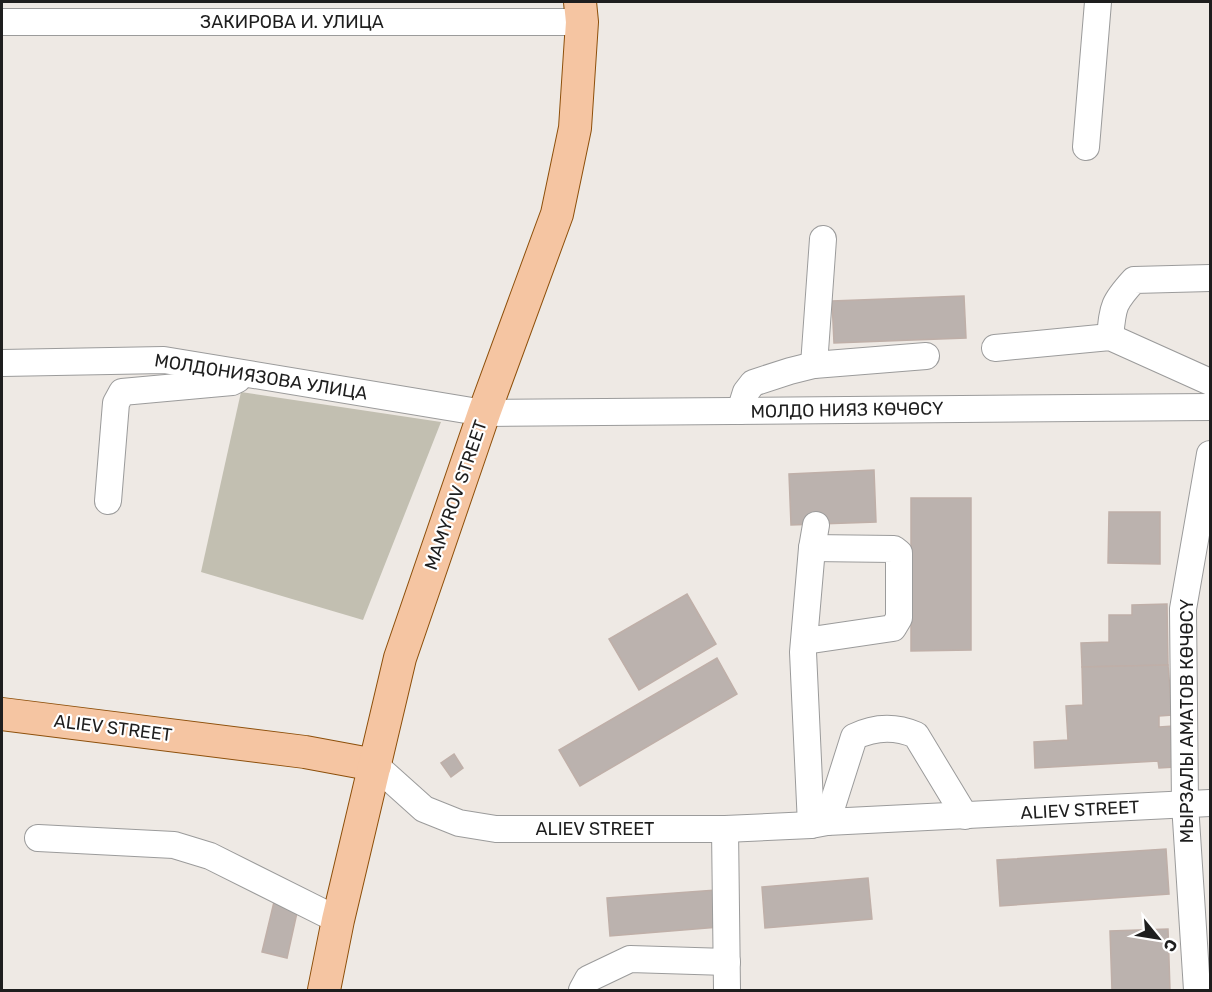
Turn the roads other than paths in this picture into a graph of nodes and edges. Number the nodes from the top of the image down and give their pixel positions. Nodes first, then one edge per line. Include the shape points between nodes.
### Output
1 (1098, 2) edge
2 (581, 12) edge
3 (2, 22) edge
4 (1086, 147) dead end
5 (823, 239) dead end
6 (1210, 278) edge
7 (1110, 337) junction
8 (994, 348) dead end
9 (926, 356) dead end
10 (2, 363) edge
11 (814, 365) junction
12 (252, 374) junction
13 (1210, 382) edge
14 (1210, 407) edge
15 (740, 411) junction
16 (484, 413) junction
17 (1210, 454) edge
18 (108, 501) dead end
19 (805, 641) junction
20 (2, 714) edge
21 (375, 765) junction
22 (1210, 803) edge
23 (1185, 804) junction
24 (965, 816) junction
25 (819, 823) junction
26 (725, 829) junction
27 (38, 838) dead end
28 (338, 920) junction
29 (727, 962) junction
30 (324, 990) edge
31 (582, 990) edge
32 (727, 990) edge
33 (1197, 990) edge

1 - 4 street
2 - 3 street, ЗАКИРОВА И. УЛИЦА
2 - 16 main road, MAMYROV STREET via 575,128 556,214
5 - 11 street
6 - 7 street via 1134,280 1116,300
7 - 8 street
7 - 13 street
9 - 11 street
10 - 12 street, МОЛДОНИЯЗОВА УЛИЦА via 164,360
11 - 15 street via 753,383
12 - 16 street, МОЛДОНИЯЗОВА УЛИЦА
12 - 18 street via 232,382 122,392 117,403
14 - 15 street, МОЛДО НИЯЗ КӨЧӨСҮ
15 - 16 street, МОЛДО НИЯЗ КӨЧӨСҮ
16 - 21 main road, MAMYROV STREET via 400,658
17 - 23 street, МЫРЗАЛЫ АМАТОВ КӨЧӨСҮ via 1183,609
19 - 19 street via 814,537 894,549 899,553 899,618 893,628
19 - 25 street
20 - 21 main road, ALIEV STREET via 305,752
21 - 26 street, ALIEV STREET via 424,809 459,823 496,829
21 - 28 main road, MAMYROV STREET
22 - 23 street, ALIEV STREET
23 - 24 street, ALIEV STREET
23 - 33 street, МЫРЗАЛЫ АМАТОВ КӨЧӨСҮ
24 - 25 street, ALIEV STREET
24 - 25 street via 916,735 902,729 869,729 854,737
25 - 26 street, ALIEV STREET
26 - 29 street
27 - 28 street via 174,845 210,856
28 - 30 main road, MAMYROV STREET
29 - 31 street via 630,959 588,979
29 - 32 street

